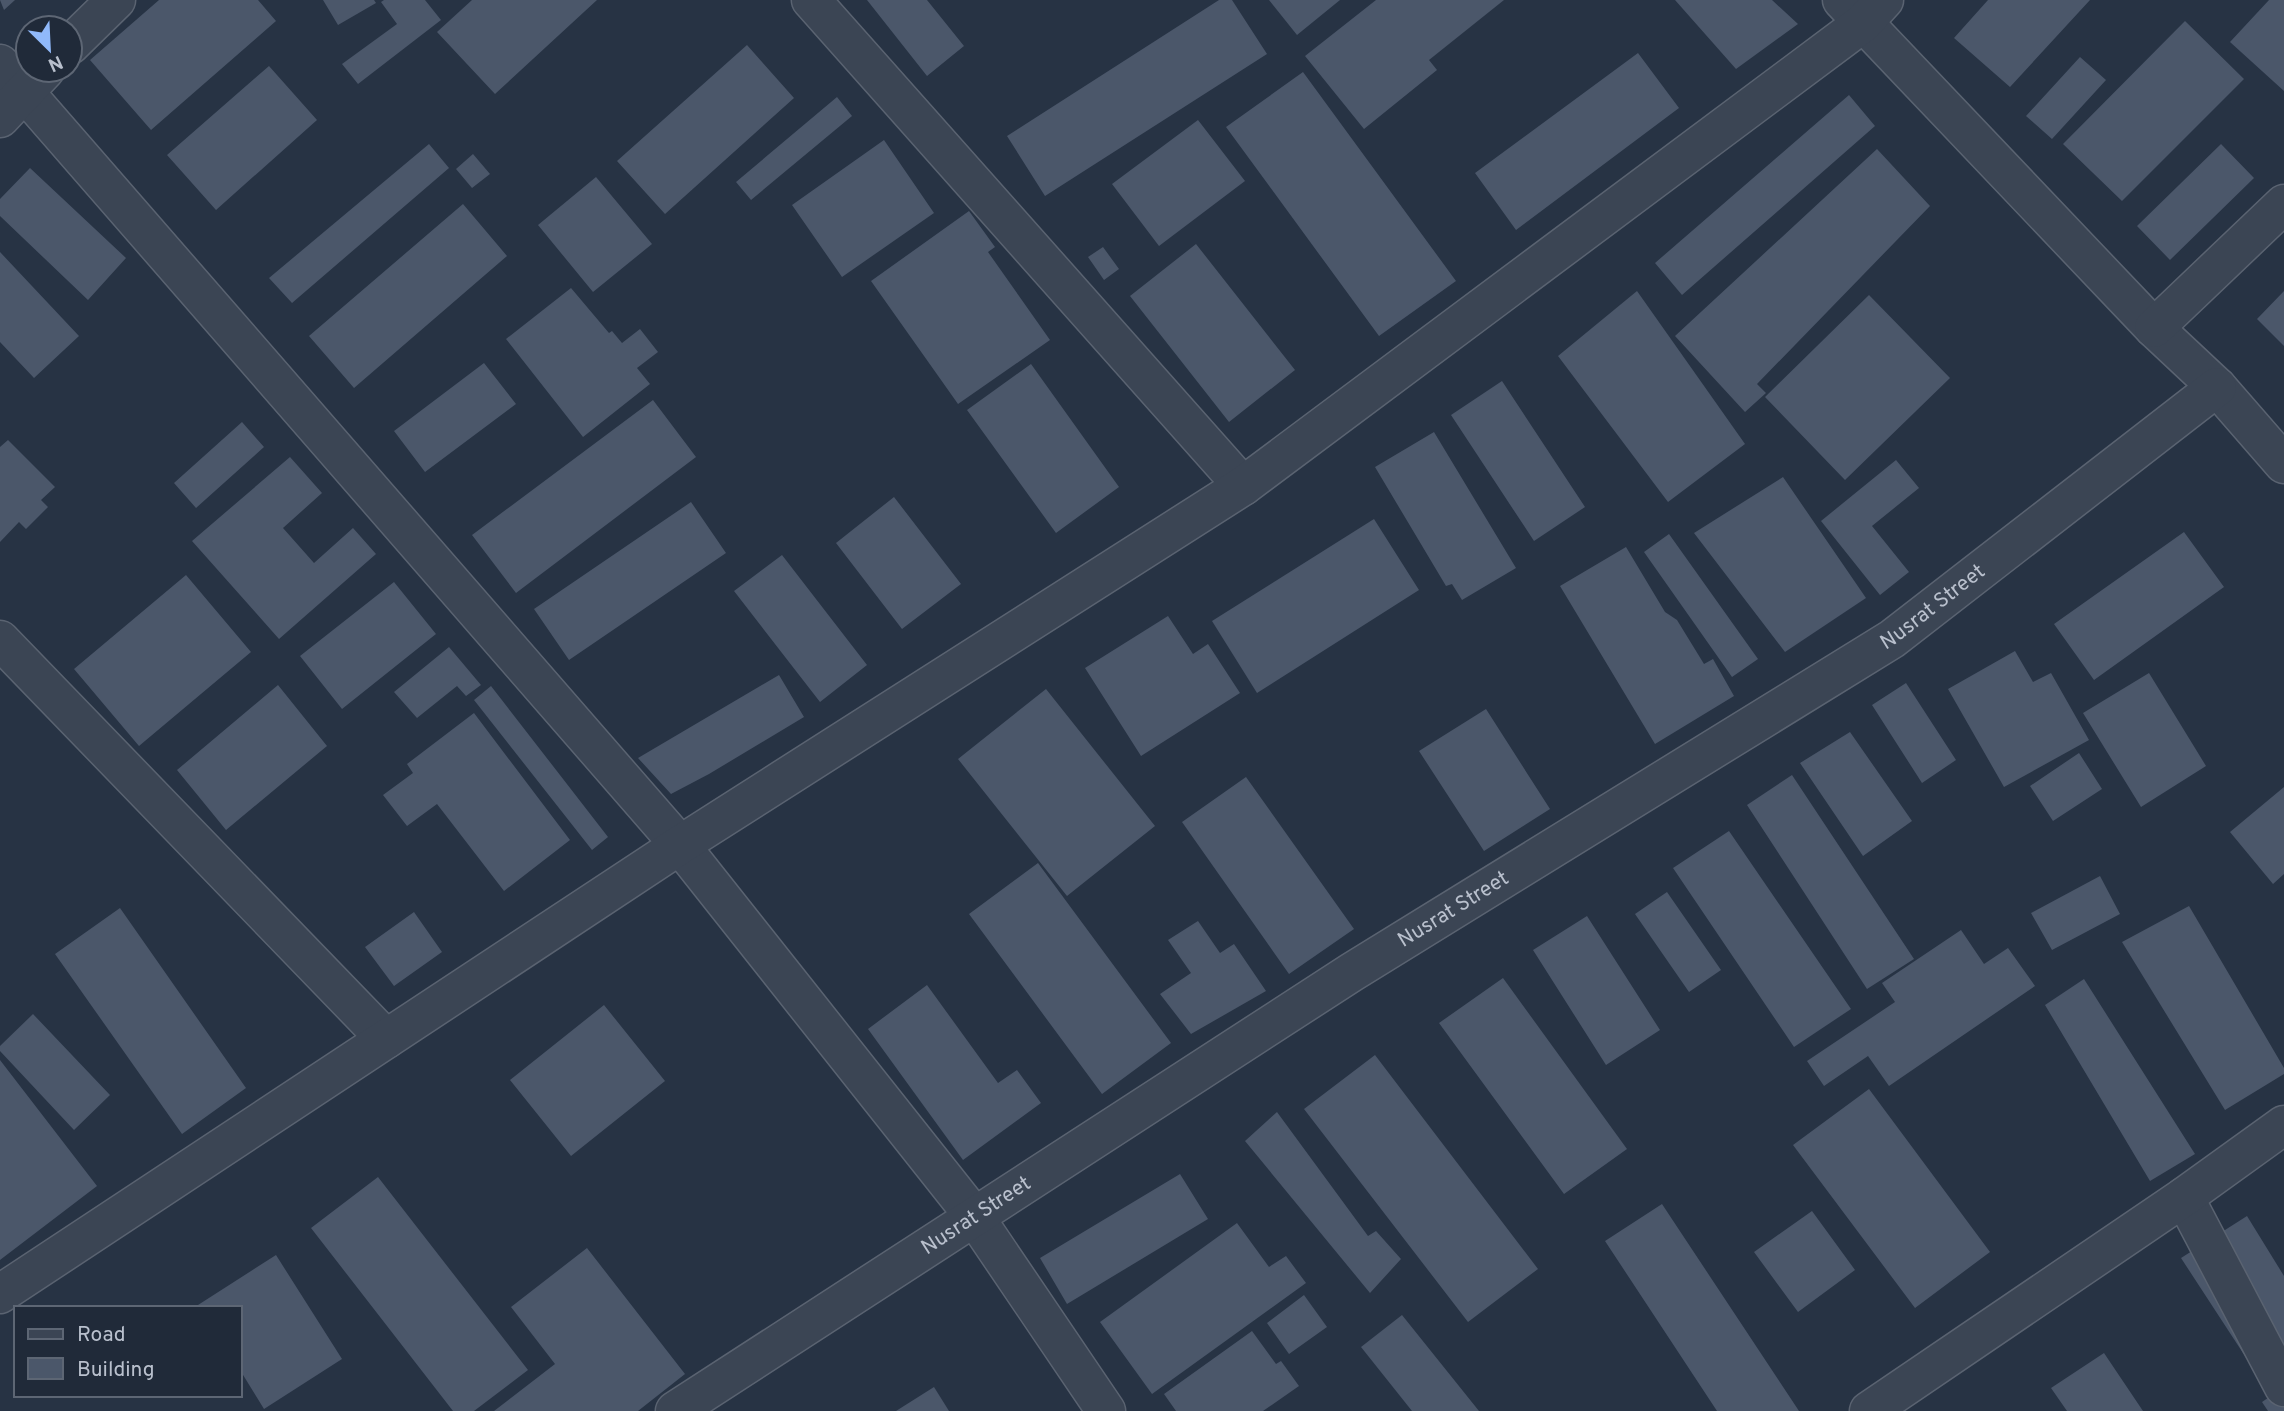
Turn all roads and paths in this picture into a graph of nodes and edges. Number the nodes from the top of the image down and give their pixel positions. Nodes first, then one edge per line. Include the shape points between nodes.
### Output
1 (116, 0) edge
2 (811, 0) edge
3 (1863, 8) edge
4 (84, 31) edge
5 (18, 84) edge
6 (32, 84) edge
7 (0, 118) edge
8 (2284, 204) edge
9 (2154, 328) junction
10 (2217, 387) junction
11 (2284, 464) edge
12 (1243, 486) junction
13 (0, 640) edge
14 (680, 845) junction
15 (386, 1039) junction
16 (2284, 1125) edge
17 (2184, 1197) junction
18 (974, 1216) junction
19 (0, 1294) edge
20 (2284, 1387) edge
21 (675, 1411) edge
22 (1106, 1411) edge
23 (1869, 1411) edge

1 - 4 street
2 - 12 street
3 - 9 street
3 - 12 street
5 - 7 street
6 - 14 street
8 - 9 street
9 - 10 street
10 - 11 street
10 - 18 street, Nusrat Street via 1892,639 1352,972
12 - 14 street
13 - 15 street
14 - 15 street
14 - 18 street
15 - 19 street
16 - 17 street
17 - 20 street
17 - 23 street
18 - 21 street, Nusrat Street
18 - 22 street

